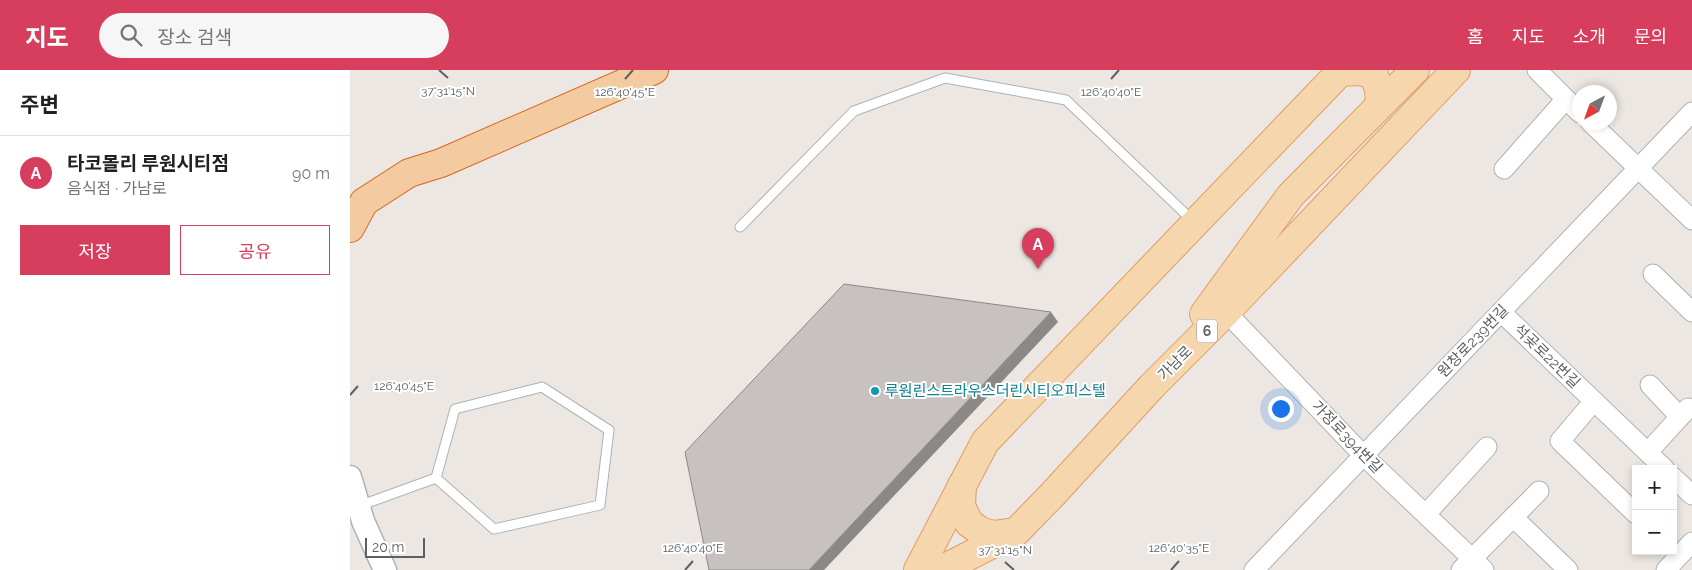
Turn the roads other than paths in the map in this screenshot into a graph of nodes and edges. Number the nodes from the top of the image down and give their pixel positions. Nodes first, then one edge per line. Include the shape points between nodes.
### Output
1 (654, 70) edge
2 (1415, 70) edge
3 (1456, 70) edge
4 (1537, 70) edge
5 (1336, 72) edge
6 (1566, 99) junction
7 (1380, 104) junction
8 (1572, 105) edge
9 (1692, 112) edge
10 (1598, 130) edge
11 (1504, 168) dead end
12 (1638, 169) junction
13 (1692, 220) edge
14 (1195, 223) junction
15 (740, 227) dead end
16 (350, 228) edge
17 (1653, 274) dead end
18 (1226, 312) junction
19 (1501, 312) junction
20 (1692, 312) edge
21 (1650, 385) dead end
22 (1152, 386) junction
23 (1594, 401) junction
24 (1487, 448) dead end
25 (1648, 452) junction
26 (1364, 456) junction
27 (1661, 465) edge
28 (350, 476) edge
29 (436, 478) junction
30 (1677, 481) edge
31 (962, 485) junction
32 (1539, 491) dead end
33 (1692, 495) edge
34 (354, 508) edge
35 (1632, 510) edge
36 (1426, 514) junction
37 (1513, 517) junction
38 (1016, 532) junction
39 (1681, 549) edge
40 (1472, 566) edge
41 (384, 570) edge
42 (918, 570) edge
43 (941, 570) edge
44 (1254, 570) edge
45 (1568, 570) edge
46 (1666, 570) edge

1 - 16 highway via 441,163 409,173 364,202
2 - 7 main road
3 - 18 main road, 가남로 / 6
4 - 6 street
5 - 7 main road via 1360,71 1374,75
5 - 14 main road
6 - 8 street
6 - 11 street
7 - 22 main road via 1291,195
9 - 12 street, 원창로239번길
10 - 12 street
12 - 13 street
12 - 19 street, 원창로239번길
14 - 15 lane via 1066,100 945,78 854,111
14 - 31 main road via 985,442
17 - 20 street
18 - 22 main road, 가남로 / 6
18 - 26 street, 가정로394번길
19 - 23 street, 석곶로22번길
19 - 26 street, 원창로239번길
21 - 25 street via 1684,412
22 - 38 main road, 가남로 / 6
23 - 25 street, 석곶로22번길
23 - 35 street via 1560,441
24 - 36 street
25 - 27 street, 석곶로22번길
26 - 36 street, 가정로394번길
26 - 44 street, 원창로239번길
28 - 34 street
29 - 29 lane via 494,529 600,505 609,430 542,387 455,409
29 - 34 lane
30 - 33 street
31 - 38 main road via 961,506 969,523 993,535
31 - 42 main road
32 - 37 street
34 - 41 street via 363,520
36 - 40 street, 가정로394번길
37 - 40 street
37 - 45 street
38 - 43 main road, 가남로 / 6
39 - 46 street

